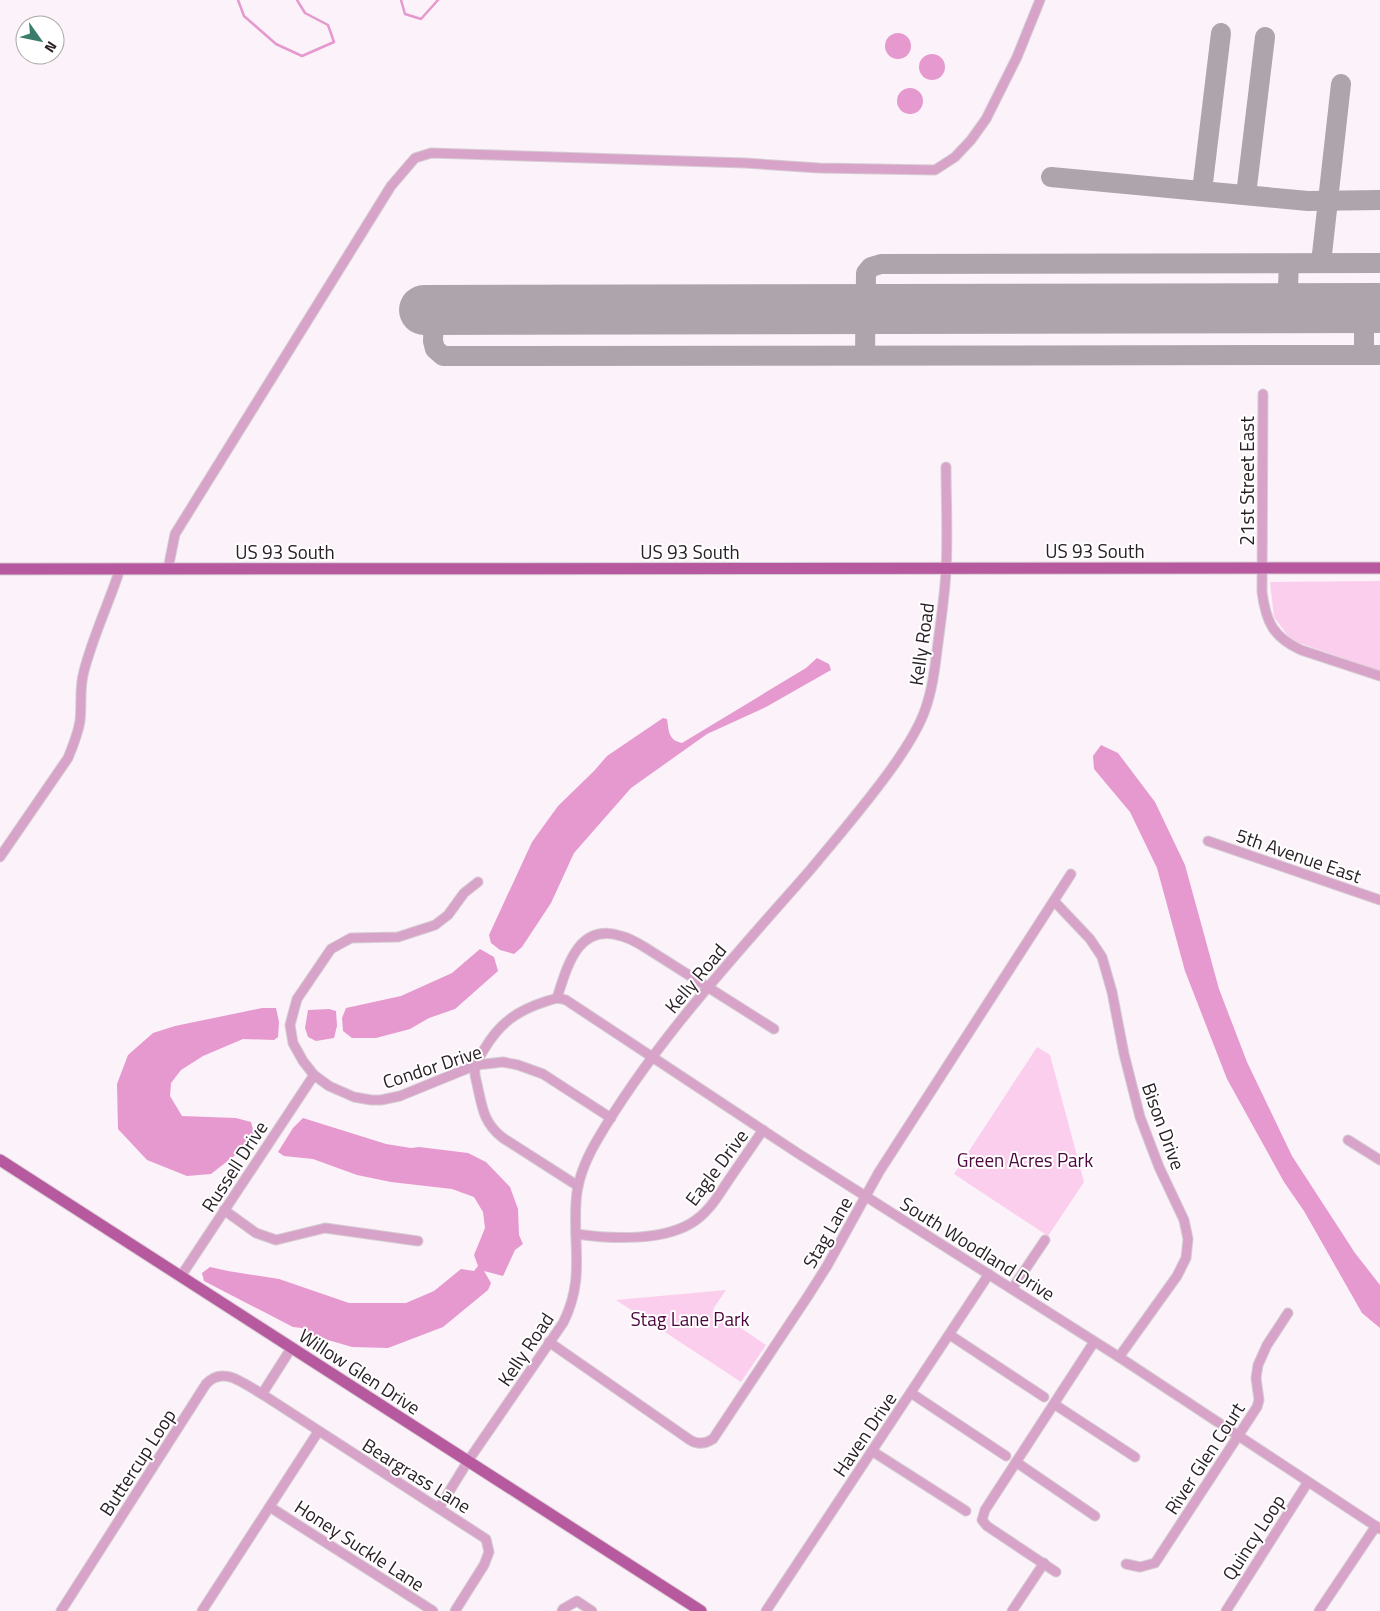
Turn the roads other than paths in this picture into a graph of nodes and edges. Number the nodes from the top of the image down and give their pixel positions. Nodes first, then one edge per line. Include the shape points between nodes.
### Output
1 (1040, 0) edge
2 (1263, 394) dead end
3 (946, 467) dead end
4 (946, 568) junction
5 (1262, 568) junction
6 (1380, 568) edge
7 (0, 569) edge
8 (120, 569) junction
9 (168, 569) junction
10 (1380, 676) edge
11 (1208, 841) dead end
12 (0, 857) edge
13 (1071, 874) dead end
14 (478, 882) dead end
15 (1380, 900) edge
16 (1054, 901) junction
17 (708, 988) junction
18 (557, 998) junction
19 (774, 1029) dead end
20 (653, 1058) junction
21 (476, 1065) junction
22 (314, 1075) junction
23 (611, 1118) junction
24 (763, 1130) junction
25 (1348, 1140) dead end
26 (0, 1160) edge
27 (1380, 1160) edge
28 (578, 1186) junction
29 (866, 1196) junction
30 (224, 1210) junction
31 (576, 1234) junction
32 (1045, 1240) dead end
33 (418, 1241) dead end
34 (989, 1274) junction
35 (181, 1276) junction
36 (1012, 1289) junction
37 (1288, 1313) dead end
38 (950, 1335) junction
39 (549, 1342) junction
40 (1094, 1342) junction
41 (292, 1348) junction
42 (1119, 1357) junction
43 (911, 1392) junction
44 (262, 1394) junction
45 (1044, 1397) dead end
46 (1054, 1404) junction
47 (318, 1432) junction
48 (1238, 1436) junction
49 (872, 1451) junction
50 (1006, 1456) dead end
51 (1135, 1457) dead end
52 (468, 1461) junction
53 (1016, 1462) junction
54 (1308, 1482) junction
55 (270, 1507) junction
56 (439, 1508) junction
57 (966, 1511) dead end
58 (1095, 1516) dead end
59 (1378, 1527) edge
60 (1044, 1563) junction
61 (1126, 1564) dead end
62 (1056, 1572) dead end
63 (61, 1611) edge
64 (202, 1611) edge
65 (433, 1611) edge
66 (454, 1611) edge
67 (562, 1611) edge
68 (592, 1611) edge
69 (701, 1611) edge
70 (766, 1611) edge
71 (1012, 1611) edge
72 (1226, 1611) edge
73 (1319, 1611) edge

1 - 9 street via 1017,57 986,119 971,140 935,170 530,155 431,153 415,158 391,186 176,534
2 - 5 street, 21st Street East
3 - 4 street, Kelly Road
4 - 5 main road, US 93 South
4 - 9 main road, US 93 South
4 - 17 street, Kelly Road via 932,687 914,734 860,811
5 - 6 main road, US 93 South
5 - 10 street, 21st Street East via 1264,610 1282,640 1301,650
7 - 8 main road, US 93 South
8 - 9 main road, US 93 South
8 - 12 street via 83,673 80,720 68,758
11 - 15 street, 5th Avenue East
13 - 16 street, Stag Lane
14 - 22 street via 464,894 448,916 435,925 398,937 351,938 331,949 297,999 290,1026 293,1043
16 - 29 street, Stag Lane
16 - 42 street, Bison Drive via 1090,939 1102,958 1140,1117 1184,1220 1188,1238 1182,1267
17 - 18 street via 646,948 629,939 605,933 590,937 578,947
17 - 19 street
17 - 20 street, Kelly Road
18 - 20 street, South Woodland Drive via 566,1000
18 - 21 street via 525,1009 504,1023 489,1040
20 - 23 street, Kelly Road
20 - 24 street, South Woodland Drive
21 - 22 street, Condor Drive via 400,1096 381,1100 354,1097
21 - 23 street, Condor Drive via 503,1062 535,1070
21 - 28 street via 480,1105 493,1130
22 - 30 street, Russell Drive
23 - 28 street, Kelly Road via 584,1164
24 - 29 street, South Woodland Drive
24 - 31 street, Eagle Drive via 715,1200 689,1224 647,1235 608,1237
25 - 27 street
26 - 35 main road, Willow Glen Drive
28 - 31 street, Kelly Road
29 - 34 street, South Woodland Drive
29 - 39 street, Stag Lane via 808,1296 718,1433 708,1442 701,1444 690,1440
30 - 33 street via 256,1233 276,1240 325,1228
30 - 35 street, Russell Drive
31 - 39 street, Kelly Road via 574,1295 563,1323
32 - 36 street
34 - 36 street, South Woodland Drive
34 - 38 street, Haven Drive
35 - 41 main road, Willow Glen Drive
36 - 40 street, South Woodland Drive
37 - 48 street, River Glen Court via 1258,1365 1257,1408
38 - 43 street, Haven Drive
38 - 45 street
39 - 52 street, Kelly Road
40 - 42 street, South Woodland Drive
40 - 46 street
41 - 44 street
41 - 52 main road, Willow Glen Drive
42 - 48 street, South Woodland Drive
43 - 49 street, Haven Drive
43 - 50 street
44 - 47 street, Beargrass Lane
44 - 63 street, Buttercup Loop via 224,1375 214,1376 206,1384
46 - 51 street
46 - 53 street
47 - 55 street
47 - 56 street, Beargrass Lane
48 - 54 street, South Woodland Drive
48 - 61 street, River Glen Court via 1155,1563 1140,1567
49 - 57 street
49 - 70 street, Haven Drive
52 - 56 street, Kelly Road
52 - 69 main road, Willow Glen Drive
53 - 58 street
53 - 60 street via 982,1520
54 - 59 street, South Woodland Drive
54 - 72 street, Quincy Loop
55 - 64 street
55 - 65 street, Honey Suckle Lane
56 - 66 street, Beargrass Lane via 486,1539 489,1552
59 - 73 street
60 - 62 street
60 - 71 street
67 - 68 street via 577,1601

